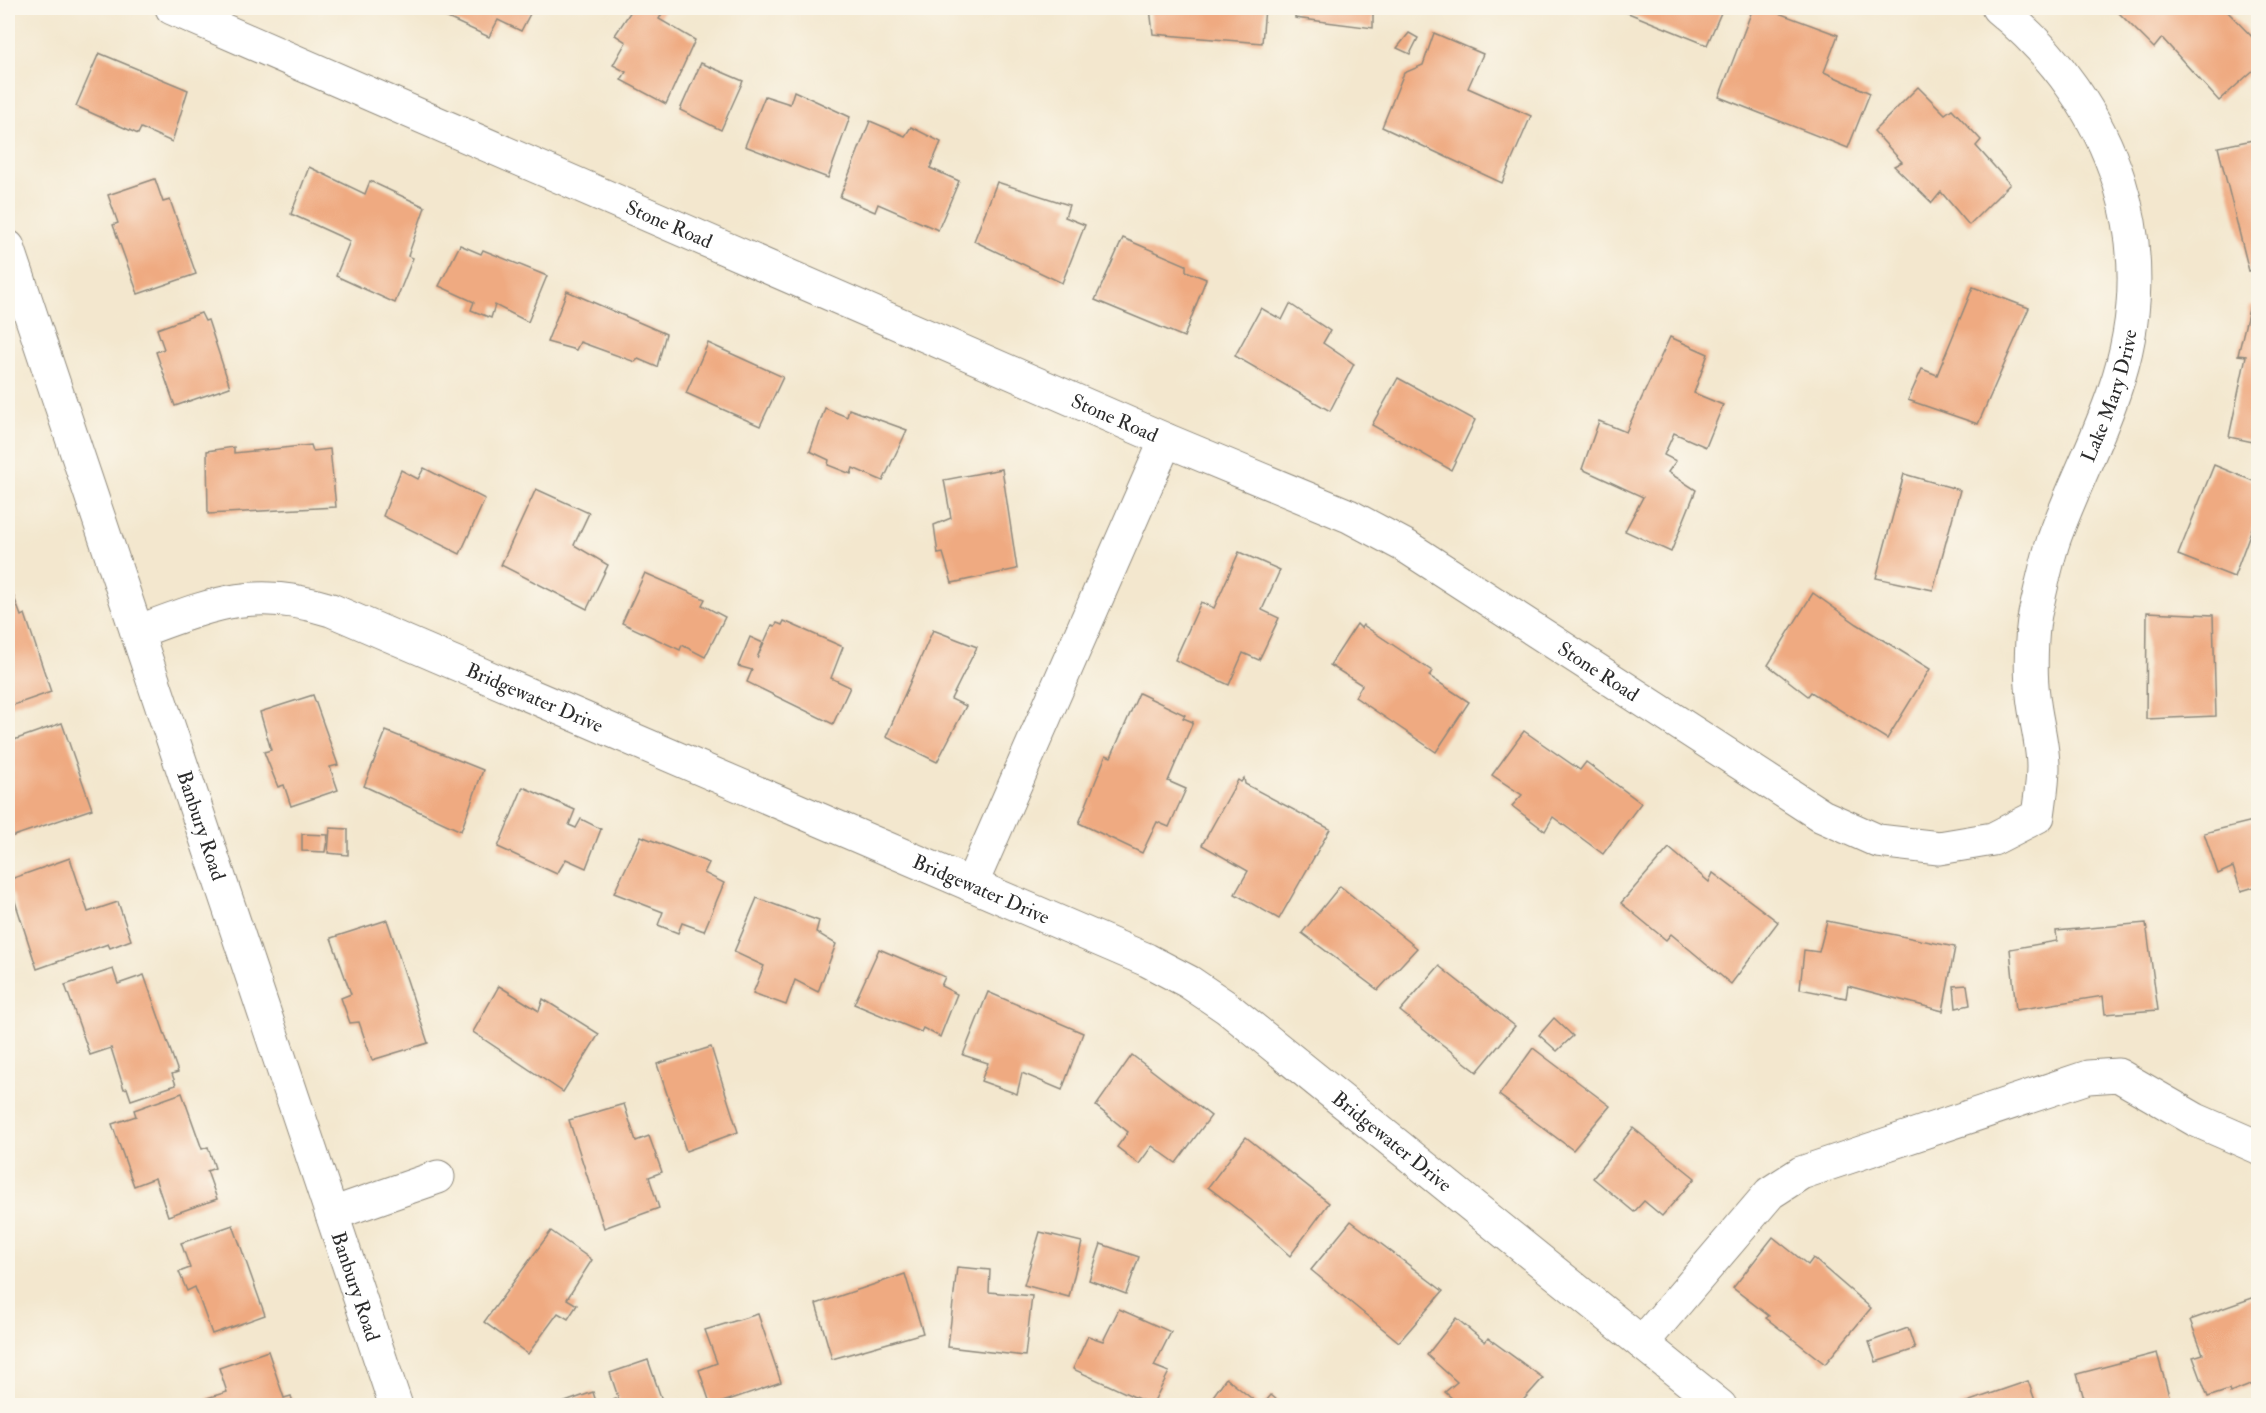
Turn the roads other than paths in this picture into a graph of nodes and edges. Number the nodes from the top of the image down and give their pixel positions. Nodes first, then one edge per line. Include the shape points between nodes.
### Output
1 (172, 8) edge
2 (2000, 8) edge
3 (8, 247) edge
4 (1166, 440) junction
5 (136, 632) junction
6 (2038, 816) joint
7 (972, 885) junction
8 (2259, 1147) edge
9 (438, 1177) dead end
10 (332, 1214) junction
11 (1642, 1343) junction
12 (396, 1406) edge
13 (1720, 1406) edge

1 - 4 street, Stone Road
2 - 6 street, Lake Mary Drive via 2042,47 2076,88 2104,138 2125,193 2134,254 2132,320 2115,391 2054,541 2035,617 2032,693 2043,766
3 - 5 street, Banbury Road
4 - 6 street, Stone Road via 1349,516 1407,547 1822,816 1878,841 1939,848 1993,839
4 - 7 street, Stone Road
5 - 7 street, Bridgewater Drive via 226,602 263,597 298,600 331,610
5 - 10 street, Banbury Road
7 - 11 street, Bridgewater Drive via 1147,960 1226,1007
8 - 11 street via 2196,1120 2118,1075 2088,1077 1801,1173 1770,1193
9 - 10 street
10 - 12 street, Banbury Road
11 - 13 street, Bridgewater Drive

